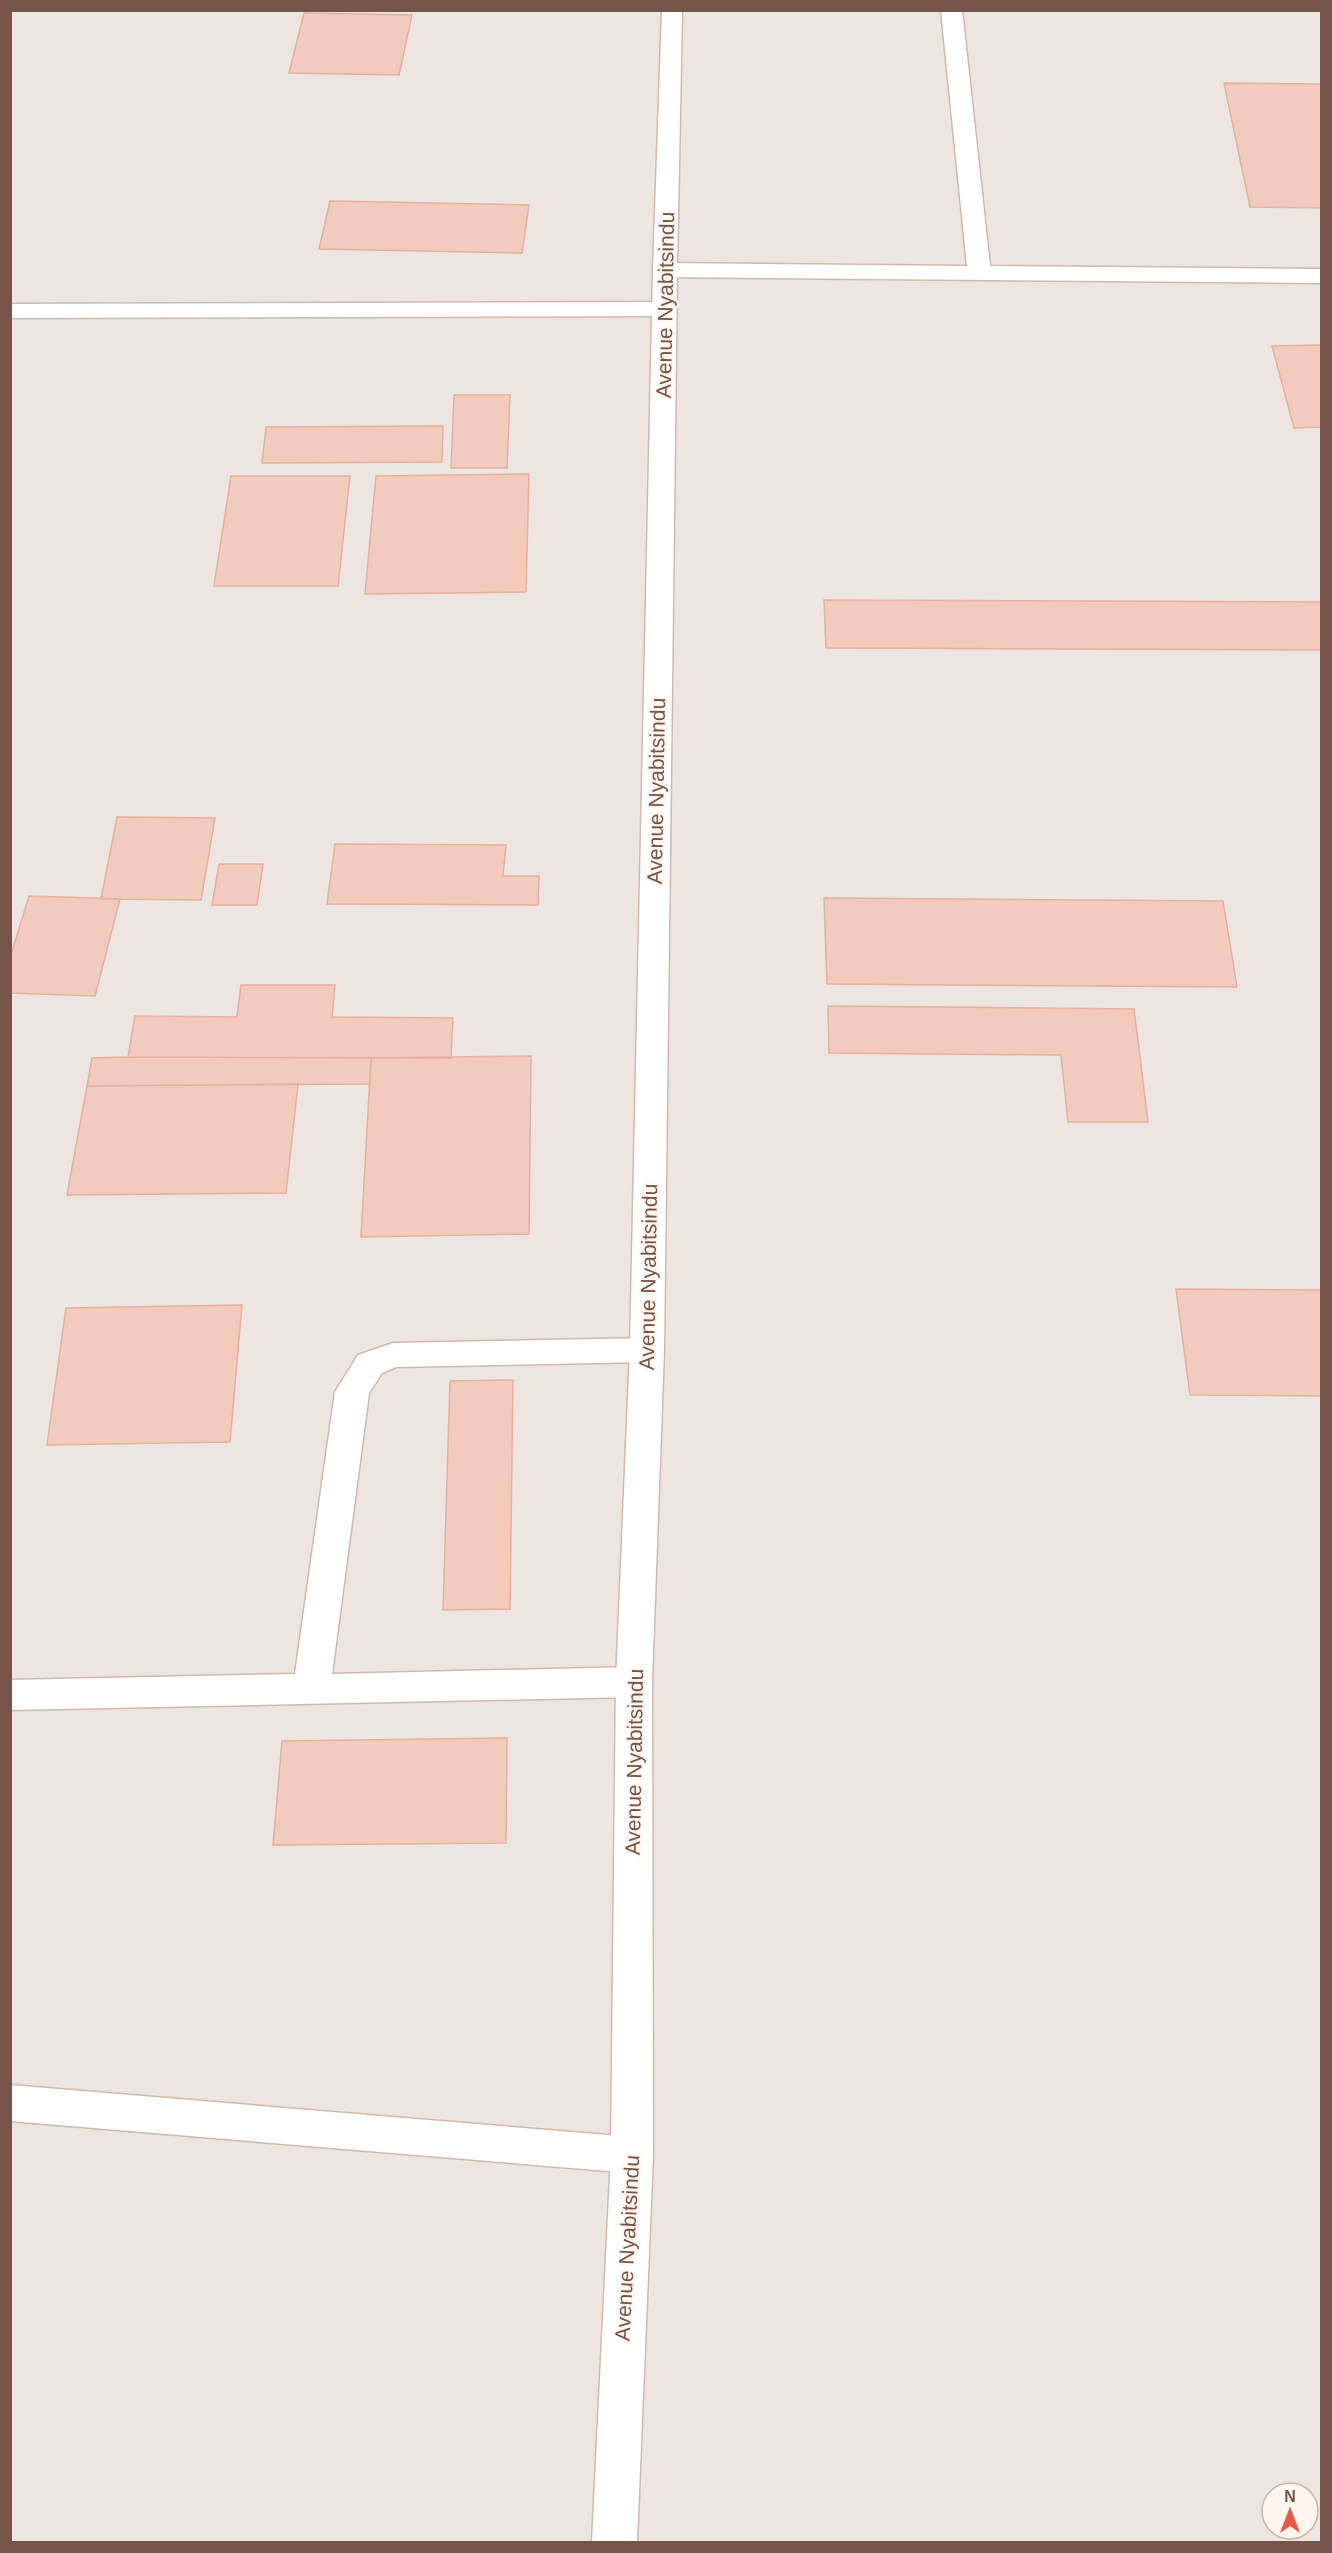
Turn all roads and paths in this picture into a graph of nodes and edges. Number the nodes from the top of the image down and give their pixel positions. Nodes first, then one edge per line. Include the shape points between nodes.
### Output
1 (672, 10) edge
2 (951, 10) edge
3 (665, 270) junction
4 (979, 273) junction
5 (1322, 276) edge
6 (665, 309) junction
7 (10, 311) edge
8 (646, 1350) junction
9 (634, 1682) junction
10 (312, 1688) junction
11 (10, 1695) edge
12 (10, 2103) edge
13 (632, 2155) junction
14 (614, 2542) edge

1 - 3 street, Avenue Nyabitsindu
2 - 4 street
3 - 4 street
3 - 6 street, Avenue Nyabitsindu
4 - 5 street
6 - 7 street
6 - 8 street, Avenue Nyabitsindu
8 - 9 street, Avenue Nyabitsindu
8 - 10 street via 393,1355 370,1364 352,1392
9 - 10 street
9 - 13 street, Avenue Nyabitsindu
10 - 11 street
12 - 13 street
13 - 14 street, Avenue Nyabitsindu

